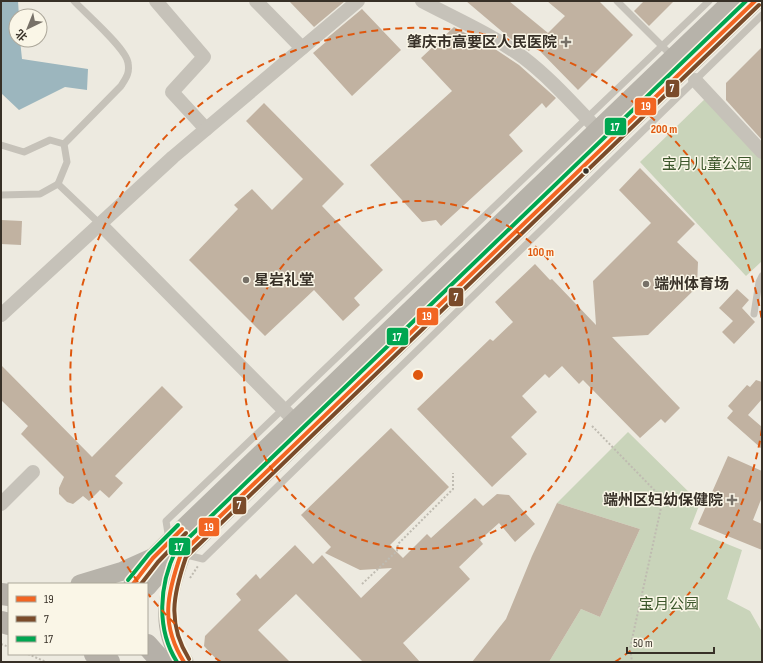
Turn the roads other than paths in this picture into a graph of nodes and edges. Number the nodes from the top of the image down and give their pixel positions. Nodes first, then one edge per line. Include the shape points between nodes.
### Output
1 (74, 1) edge
2 (156, 1) edge
3 (256, 1) edge
4 (358, 1) edge
5 (422, 1) edge
6 (617, 1) edge
7 (709, 1) edge
8 (732, 1) edge
9 (755, 1) edge
10 (762, 15) edge
11 (302, 48) junction
12 (668, 52) junction
13 (695, 80) junction
14 (206, 129) junction
15 (598, 130) junction
16 (64, 144) junction
17 (1, 145) edge
18 (762, 152) edge
19 (58, 184) junction
20 (1, 195) edge
21 (101, 225) junction
22 (450, 276) junction
23 (762, 276) edge
24 (754, 314) dead end
25 (1, 315) edge
26 (290, 415) junction
27 (33, 472) dead end
28 (1, 504) edge
29 (175, 548) junction
30 (153, 558) junction
31 (83, 583) edge
32 (134, 583) edge
33 (148, 586) edge
34 (148, 646) edge
35 (162, 662) edge
36 (184, 662) edge

1 - 16 lane via 121,49 128,62 128,75 121,86
2 - 14 street via 204,57 172,92
3 - 11 street
4 - 11 street
5 - 15 street via 493,38 523,57 552,81
6 - 12 lane
7 - 12 lane
8 - 12 main road
9 - 15 main road
10 - 13 lane
11 - 14 street
12 - 15 main road
13 - 18 street
13 - 22 lane
14 - 21 street
15 - 22 main road
15 - 22 lane
16 - 17 lane via 50,140 24,152
16 - 19 lane via 67,162
19 - 20 lane via 40,194
19 - 21 lane
21 - 25 street
21 - 26 street
22 - 26 main road
22 - 29 main road
22 - 29 lane via 203,559
23 - 24 lane
26 - 29 main road
27 - 28 street
29 - 30 main road
29 - 33 main road
29 - 36 main road via 167,598 167,615 175,646
30 - 31 main road via 124,571
30 - 32 main road
34 - 35 main road

